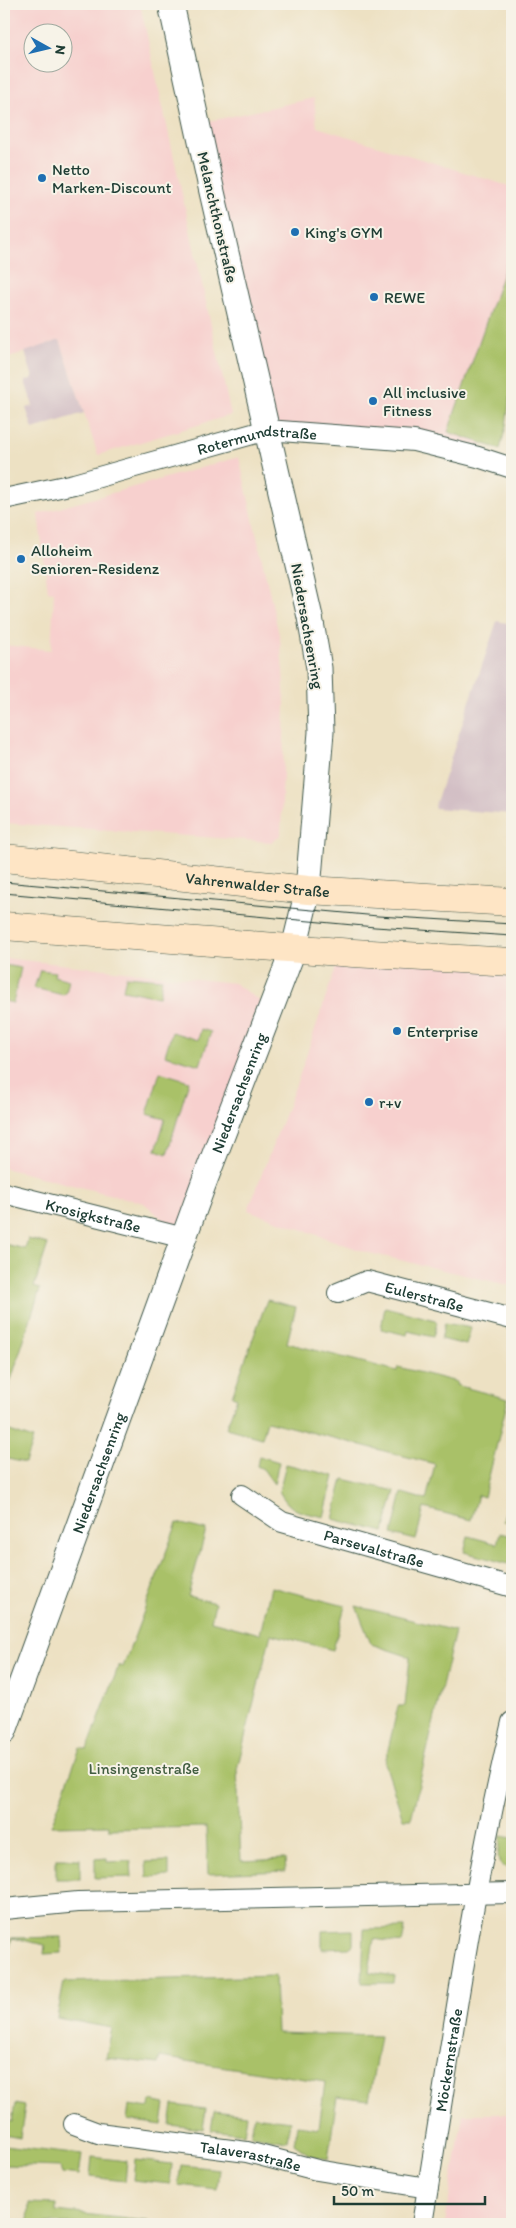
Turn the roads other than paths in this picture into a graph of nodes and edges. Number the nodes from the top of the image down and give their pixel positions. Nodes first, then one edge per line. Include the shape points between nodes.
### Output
1 (176, 5) edge
2 (267, 430) junction
3 (512, 468) edge
4 (4, 498) edge
5 (4, 858) edge
6 (308, 890) junction
7 (512, 902) edge
8 (4, 926) edge
9 (294, 948) junction
10 (512, 962) edge
11 (4, 1193) edge
12 (184, 1238) junction
13 (338, 1293) dead end
14 (512, 1319) edge
15 (242, 1495) dead end
16 (512, 1586) edge
17 (512, 1722) edge
18 (4, 1731) edge
19 (512, 1893) edge
20 (476, 1895) junction
21 (4, 1909) edge
22 (74, 2124) dead end
23 (428, 2188) junction
24 (422, 2224) edge

1 - 2 street, Melanchthonstraße via 212,192
2 - 3 street, Rotermundstraße via 414,441
2 - 4 street, Rotermundstraße via 74,484
2 - 6 street, Niedersachsenring via 319,668 321,732
5 - 6 main road, Vahrenwalder Straße
6 - 7 main road, Vahrenwalder Straße
6 - 9 street, Niedersachsenring
8 - 9 main road
9 - 10 main road
9 - 12 street, Niedersachsenring
11 - 12 street, Krosigkstraße
12 - 18 street, Niedersachsenring
13 - 14 street, Eulerstraße via 367,1281
15 - 16 street, Parsevalstraße via 282,1522
17 - 20 street, Möckernstraße via 494,1796
19 - 20 street
20 - 21 street via 78,1902
20 - 23 street, Möckernstraße
22 - 23 street, Talaverastraße via 98,2133 247,2152 317,2170
23 - 24 street, Möckernstraße

